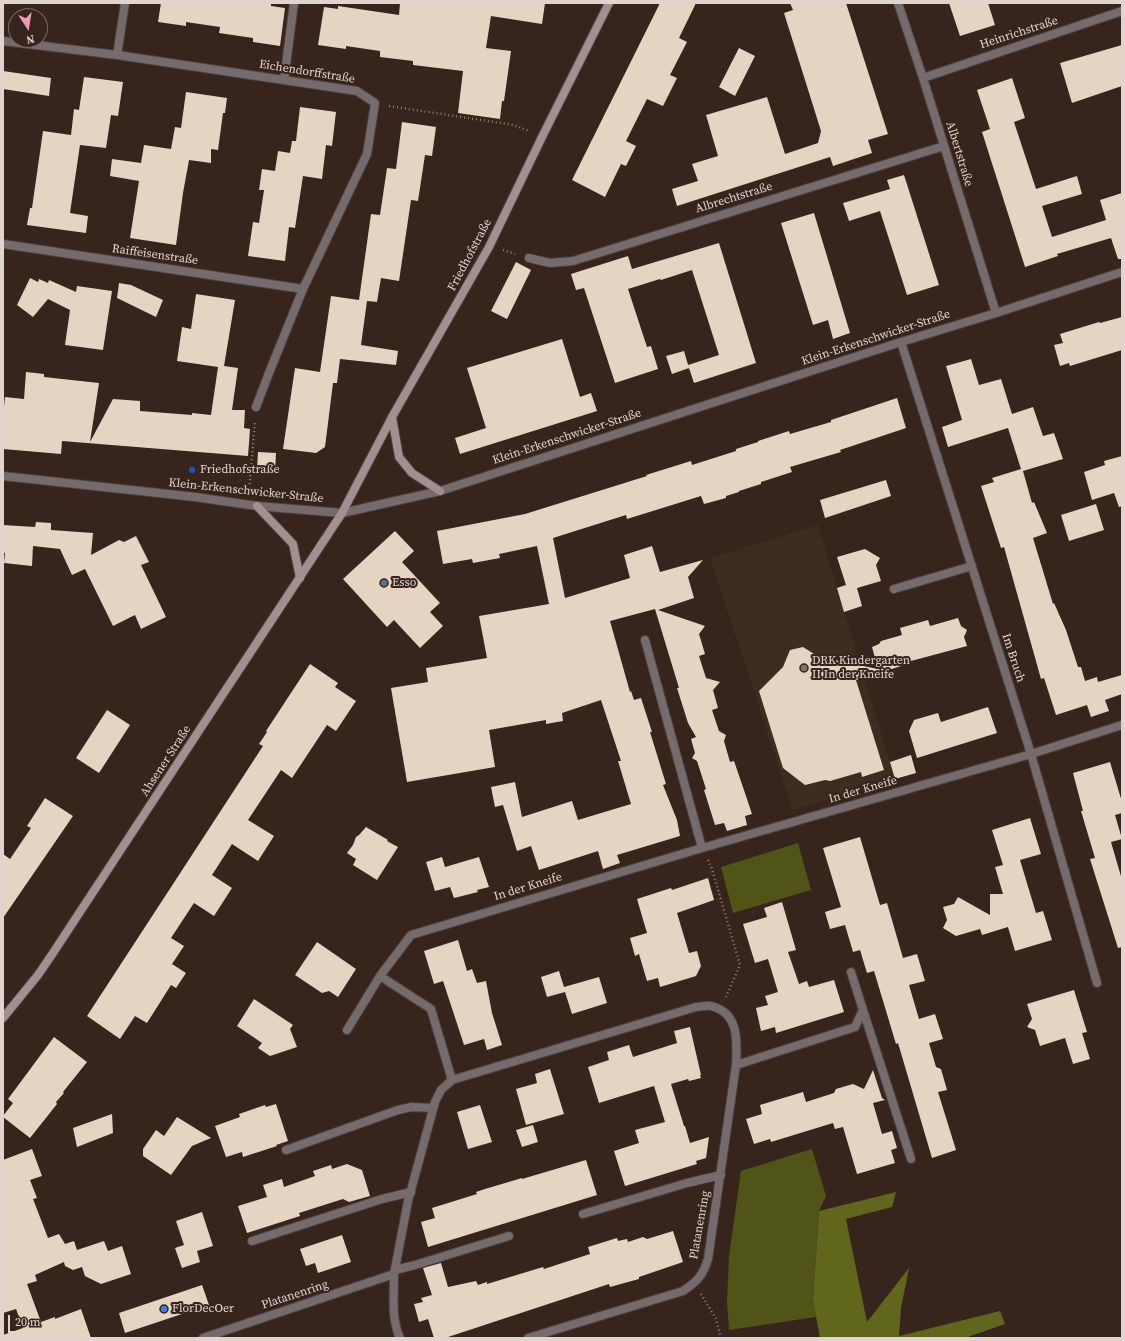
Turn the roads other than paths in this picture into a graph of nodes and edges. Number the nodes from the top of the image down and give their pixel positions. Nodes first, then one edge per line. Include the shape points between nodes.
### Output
1 (125, 3) edge
2 (294, 3) edge
3 (609, 3) edge
4 (898, 3) edge
5 (1122, 11) edge
6 (3, 41) edge
7 (117, 55) junction
8 (923, 78) junction
9 (284, 80) junction
10 (944, 146) junction
11 (3, 244) edge
12 (529, 258) road end
13 (1122, 272) edge
14 (303, 289) junction
15 (996, 313) junction
16 (901, 342) junction
17 (256, 406) road end
18 (392, 417) junction
19 (3, 476) edge
20 (440, 491) junction
21 (257, 506) junction
22 (342, 513) junction
23 (972, 566) junction
24 (300, 578) junction
25 (894, 589) dead end
26 (645, 640) dead end
27 (1122, 725) edge
28 (1031, 754) junction
29 (702, 848) junction
30 (851, 972) dead end
31 (380, 976) junction
32 (1097, 983) dead end
33 (863, 1010) junction
34 (3, 1018) edge
35 (347, 1030) dead end
36 (736, 1065) junction
37 (452, 1080) junction
38 (433, 1108) junction
39 (286, 1150) dead end
40 (911, 1159) dead end
41 (720, 1175) junction
42 (411, 1192) junction
43 (583, 1214) dead end
44 (509, 1236) dead end
45 (252, 1241) dead end
46 (394, 1272) junction
47 (203, 1338) edge
48 (400, 1338) edge
49 (528, 1338) edge

1 - 7 street
2 - 9 street
3 - 18 main road, Friedhofstraße via 490,247
4 - 8 street, Albertstraße
5 - 8 street, Heinrichstraße
6 - 7 street, Eichendorffstraße
7 - 9 street, Eichendorffstraße
8 - 10 street, Albertstraße
9 - 14 street, Eichendorffstraße via 357,91 375,104 367,154
10 - 12 street, Albrechtstraße via 573,261 550,263
10 - 15 street, Albertstraße
11 - 14 street, Raiffeisenstraße
13 - 15 street, Klein-Erkenschwicker-Straße
14 - 17 street
15 - 16 street, Klein-Erkenschwicker-Straße
16 - 20 street, Klein-Erkenschwicker-Straße
16 - 23 street, Im Bruch
18 - 20 main road via 399,457 412,472
18 - 22 main road, Friedhofstraße
19 - 21 street, Klein-Erkenschwicker-Straße
20 - 22 street, Klein-Erkenschwicker-Straße
21 - 22 street, Klein-Erkenschwicker-Straße
21 - 24 main road via 293,544
22 - 24 main road, Ahsener Straße
23 - 25 street
23 - 28 street, Im Bruch
24 - 34 main road, Ahsener Straße via 53,953 34,981
26 - 29 street
27 - 28 street, In der Kneife
28 - 29 street, In der Kneife
28 - 32 street, Im Bruch
29 - 31 street, In der Kneife via 411,935
30 - 33 street
31 - 35 street
31 - 37 street via 431,1009
33 - 36 street via 854,1027
33 - 40 street
36 - 37 street, Platanenring via 737,1039 734,1024 722,1011 711,1006 696,1007
36 - 41 street, Platanenring
37 - 38 street via 441,1090
38 - 39 street via 411,1107 398,1110
38 - 42 street
41 - 43 street
41 - 49 street, Platanenring via 708,1259 704,1272 695,1283 683,1291
42 - 45 street
42 - 46 street
44 - 46 street, Platanenring
46 - 47 street, Platanenring
46 - 48 street via 394,1307

